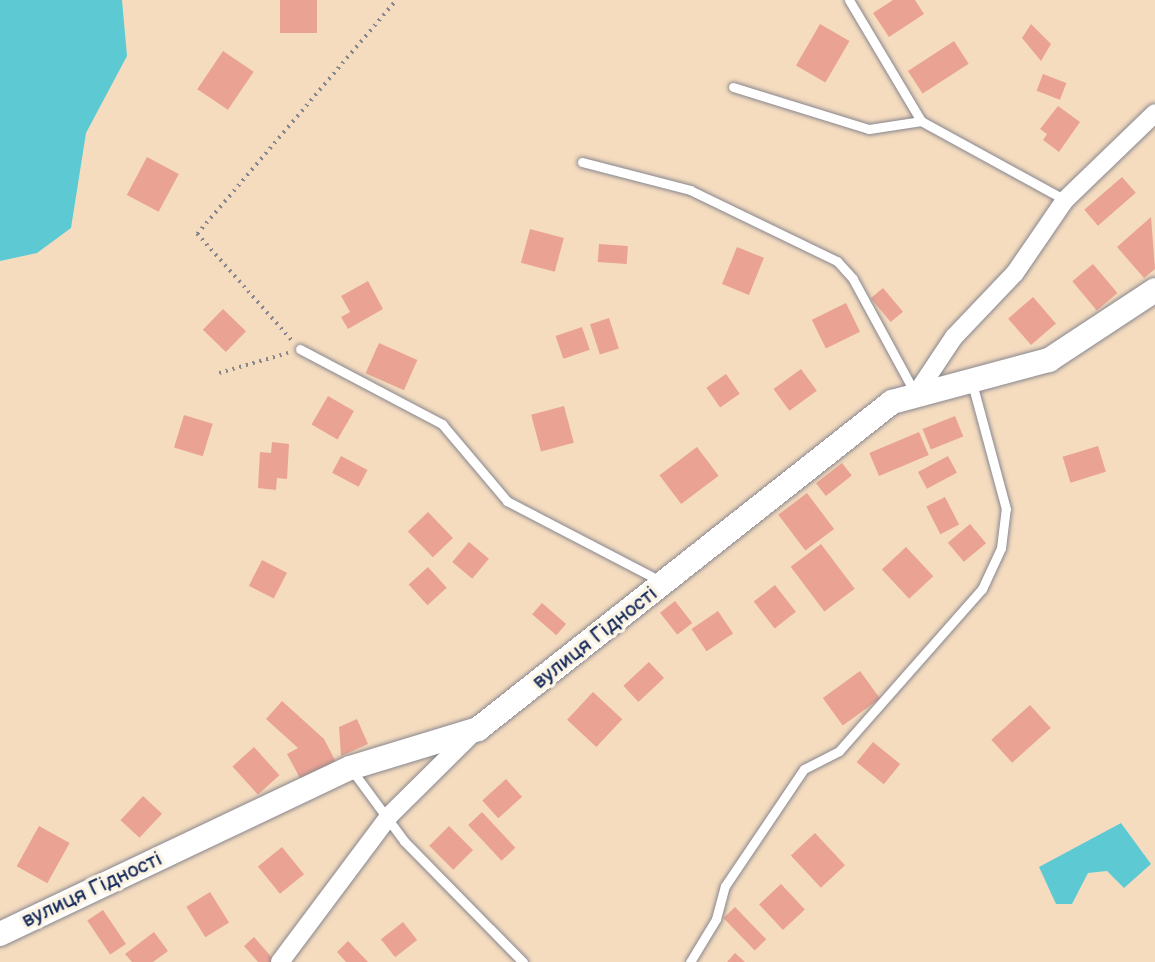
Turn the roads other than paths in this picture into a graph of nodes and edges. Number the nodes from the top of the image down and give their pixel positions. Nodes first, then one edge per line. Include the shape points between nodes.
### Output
1 (849, 0) edge
2 (733, 87) dead end
3 (1155, 113) edge
4 (921, 121) junction
5 (582, 162) dead end
6 (1065, 200) junction
7 (1155, 290) edge
8 (300, 349) road end
9 (972, 383) junction
10 (916, 394) junction
11 (666, 583) junction
12 (478, 729) junction
13 (350, 768) junction
14 (390, 815) junction
15 (0, 934) edge
16 (280, 962) edge
17 (523, 962) edge
18 (690, 962) edge

1 - 4 lane
2 - 4 lane via 869,129
3 - 6 street
4 - 6 lane
5 - 10 lane via 690,190 836,261 853,279
6 - 10 street via 1016,274 954,337
7 - 9 street, вулиця Гідності via 1049,360
8 - 11 lane via 442,424 507,501
9 - 10 street, вулиця Гідності
9 - 18 lane via 1006,509 1001,548 982,589 839,751 804,769 725,886 716,919
10 - 11 street, вулиця Гідності via 892,402
11 - 12 street, вулиця Гідності
12 - 13 street, вулиця Гідності
12 - 14 street
13 - 14 lane
13 - 15 street, вулиця Гідності
14 - 16 street
14 - 17 lane via 404,841

